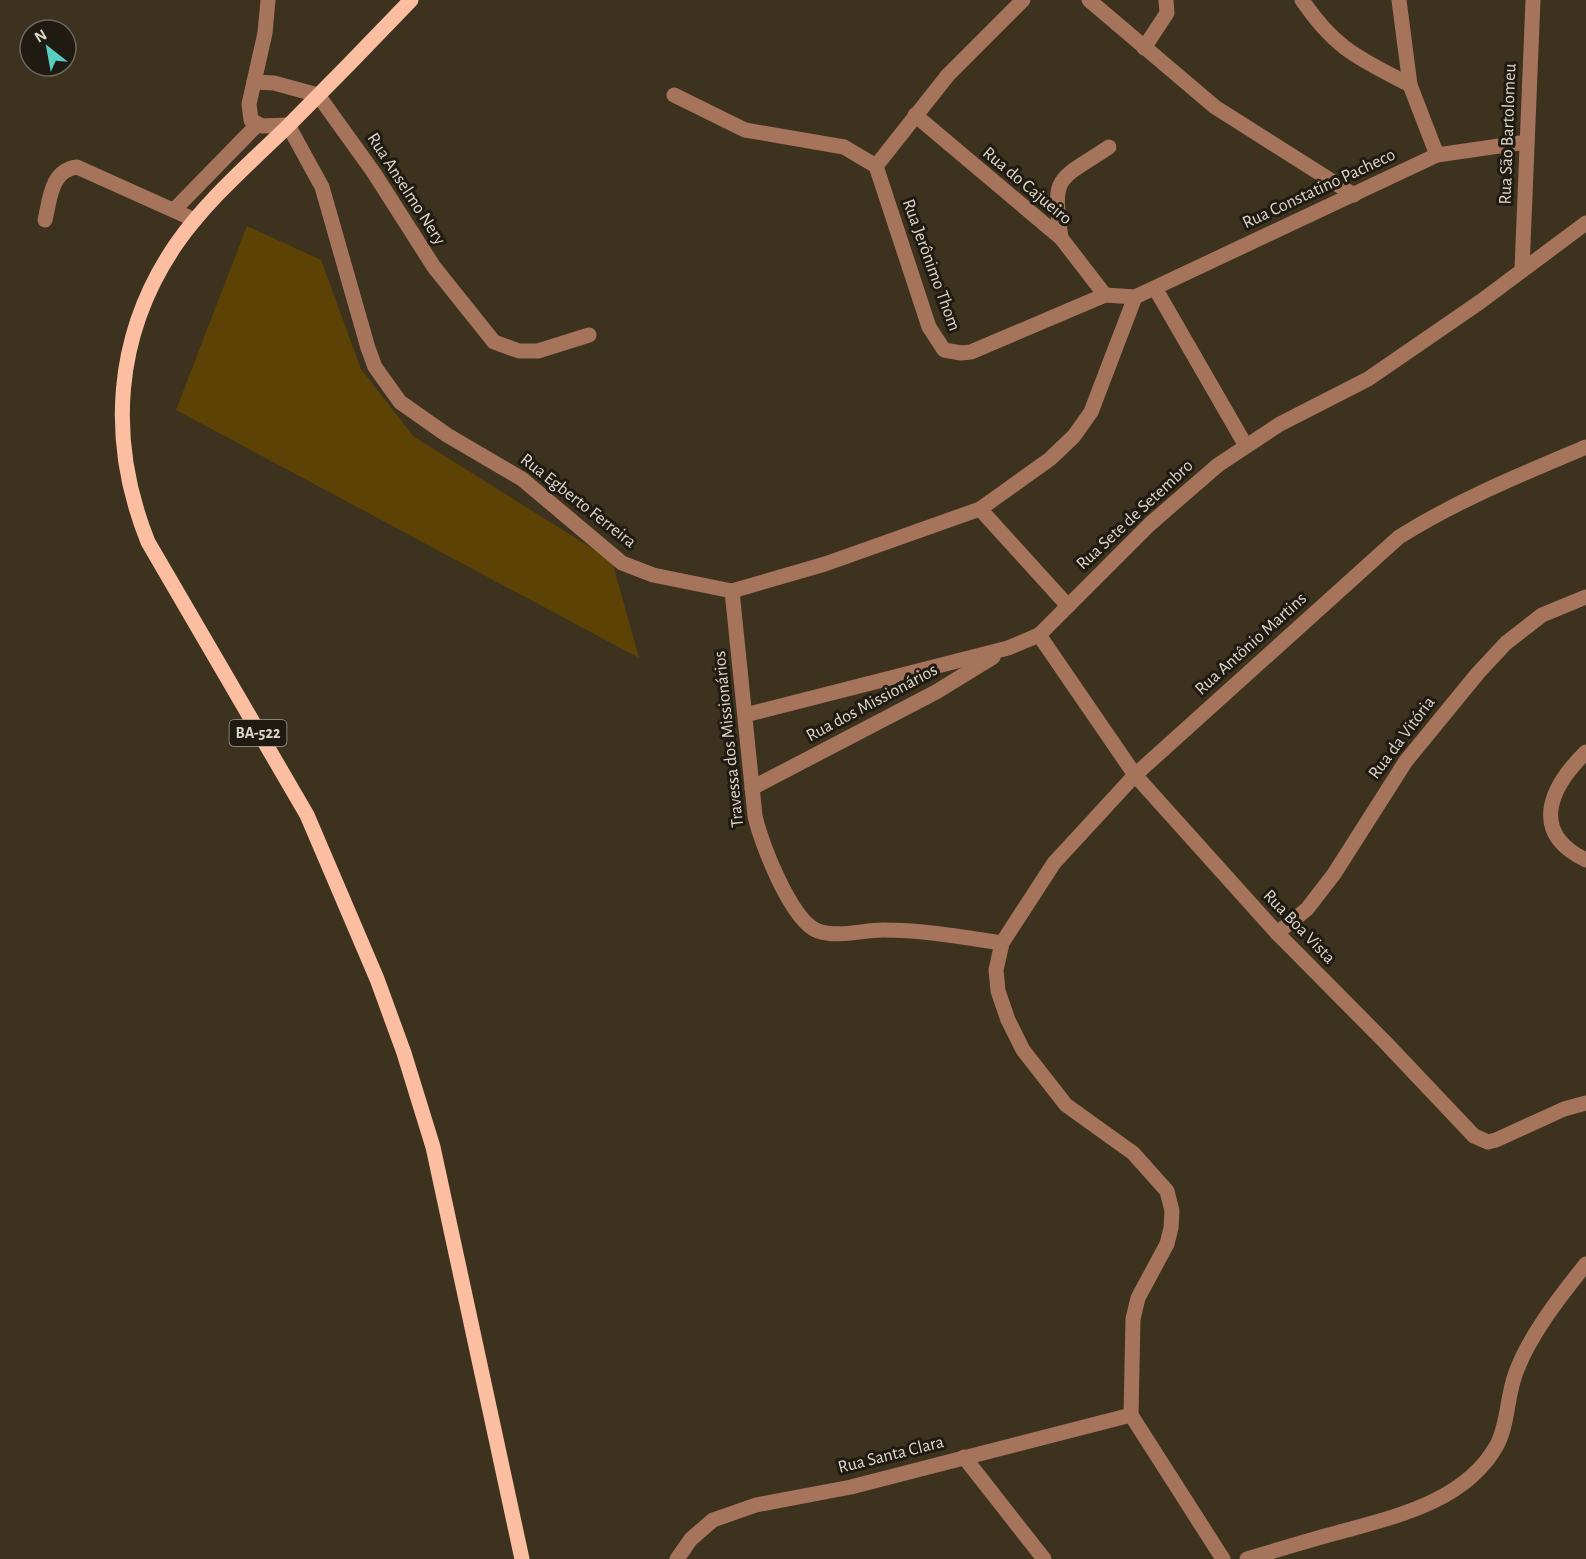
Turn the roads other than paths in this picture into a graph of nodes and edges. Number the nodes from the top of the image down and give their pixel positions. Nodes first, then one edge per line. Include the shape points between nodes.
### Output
1 (268, 0) edge
2 (411, 0) edge
3 (1023, 0) edge
4 (1089, 0) edge
5 (1166, 0) edge
6 (1302, 0) edge
7 (1399, 0) edge
8 (1533, 0) edge
9 (1144, 48) junction
10 (254, 82) junction
11 (1410, 85) junction
12 (674, 94) dead end
13 (318, 95) junction
14 (915, 115) junction
15 (257, 125) junction
16 (288, 125) junction
17 (1527, 142) junction
18 (1109, 147) dead end
19 (1437, 155) junction
20 (876, 166) junction
21 (1354, 195) junction
22 (174, 210) junction
23 (45, 220) dead end
24 (195, 220) junction
25 (1586, 223) edge
26 (1061, 238) junction
27 (1522, 269) junction
28 (1155, 288) junction
29 (1105, 295) junction
30 (1135, 297) junction
31 (589, 335) dead end
32 (1246, 446) junction
33 (1586, 447) edge
34 (980, 509) junction
35 (732, 591) junction
36 (1586, 597) edge
37 (1068, 606) junction
38 (1039, 635) junction
39 (1008, 648) junction
40 (746, 716) junction
41 (1586, 752) edge
42 (1135, 775) junction
43 (752, 788) junction
44 (1586, 860) edge
45 (1277, 933) junction
46 (1002, 943) junction
47 (1586, 1103) edge
48 (1586, 1264) edge
49 (1131, 1415) junction
50 (964, 1457) junction
51 (522, 1559) edge
52 (677, 1559) edge
53 (1044, 1559) edge
54 (1223, 1559) edge
55 (1246, 1559) edge

1 - 10 street
2 - 13 main road, BA-522
3 - 14 street via 973,48
4 - 9 street
5 - 9 street via 1167,13
6 - 11 street via 1317,23 1346,50
7 - 11 street
8 - 17 street, Rua São Bartolomeu
9 - 21 street via 1215,107
10 - 13 street via 274,83
10 - 15 street via 250,115
11 - 19 street
12 - 20 street via 745,130 844,147
13 - 16 main road, BA-522
13 - 31 street, Rua Anselmo Nery via 434,267 494,342 519,351 538,351
14 - 20 street
14 - 26 street, Rua do Cajueiro
15 - 16 street
15 - 22 street
16 - 24 main road, BA-522
16 - 35 street, Rua Egberto Ferreira via 322,187 375,367 400,402 522,479 622,563 653,575
17 - 19 street, Rua Constatino Pacheco
17 - 27 street, Rua São Bartolomeu
18 - 26 street via 1059,183 1056,201
19 - 21 street, Rua Constatino Pacheco
20 - 29 street, Rua Jerônimo Thom via 938,345 951,352 971,352
21 - 28 street, Rua Constatino Pacheco
22 - 23 street via 77,167 58,176
22 - 24 street
24 - 51 main road, BA-522 via 177,242 147,294 132,338 122,408 123,450 130,487 138,517 166,577 306,815 377,979 432,1147
25 - 27 street, Rua Sete de Setembro
26 - 29 street, Rua do Cajueiro
27 - 32 street, Rua Sete de Setembro via 1368,379
28 - 30 street, Rua Constatino Pacheco
28 - 32 street
29 - 30 street
30 - 34 street, Rua Egberto Ferreira via 1091,412 1074,436 1050,459
32 - 37 street, Rua Sete de Setembro via 1150,524
33 - 42 street, Rua Antônio Martins via 1479,492 1399,537
34 - 35 street, Rua Egberto Ferreira via 825,564
34 - 37 street
35 - 40 street, Travessa dos Missionários
36 - 45 street, Rua da Vitória via 1542,615 1506,643 1478,673 1406,761 1307,909
37 - 38 street, Rua Sete de Setembro
38 - 39 street, Rua Sete de Setembro
38 - 42 street, Rua Boa Vista
39 - 40 street, Rua Sete de Setembro
39 - 43 street, Rua dos Missionários via 936,692
40 - 43 street, Travessa dos Missionários
41 - 44 street via 1557,786 1550,818 1562,844
42 - 45 street, Rua Boa Vista
42 - 46 street, Rua Antônio Martins via 1054,863
43 - 46 street, Travessa dos Missionários via 760,838 794,906 818,931 939,933
45 - 47 street, Rua Boa Vista via 1474,1136 1496,1140
46 - 49 street via 996,970 998,991 1023,1050 1066,1105 1133,1153 1167,1191 1173,1211 1167,1244 1138,1298 1132,1319
48 - 55 street via 1564,1291 1516,1372 1498,1443 1486,1461 1462,1483 1432,1503 1402,1516
49 - 50 street, Rua Santa Clara
49 - 54 street
50 - 52 street, Rua Santa Clara via 732,1513 701,1529
50 - 53 street

